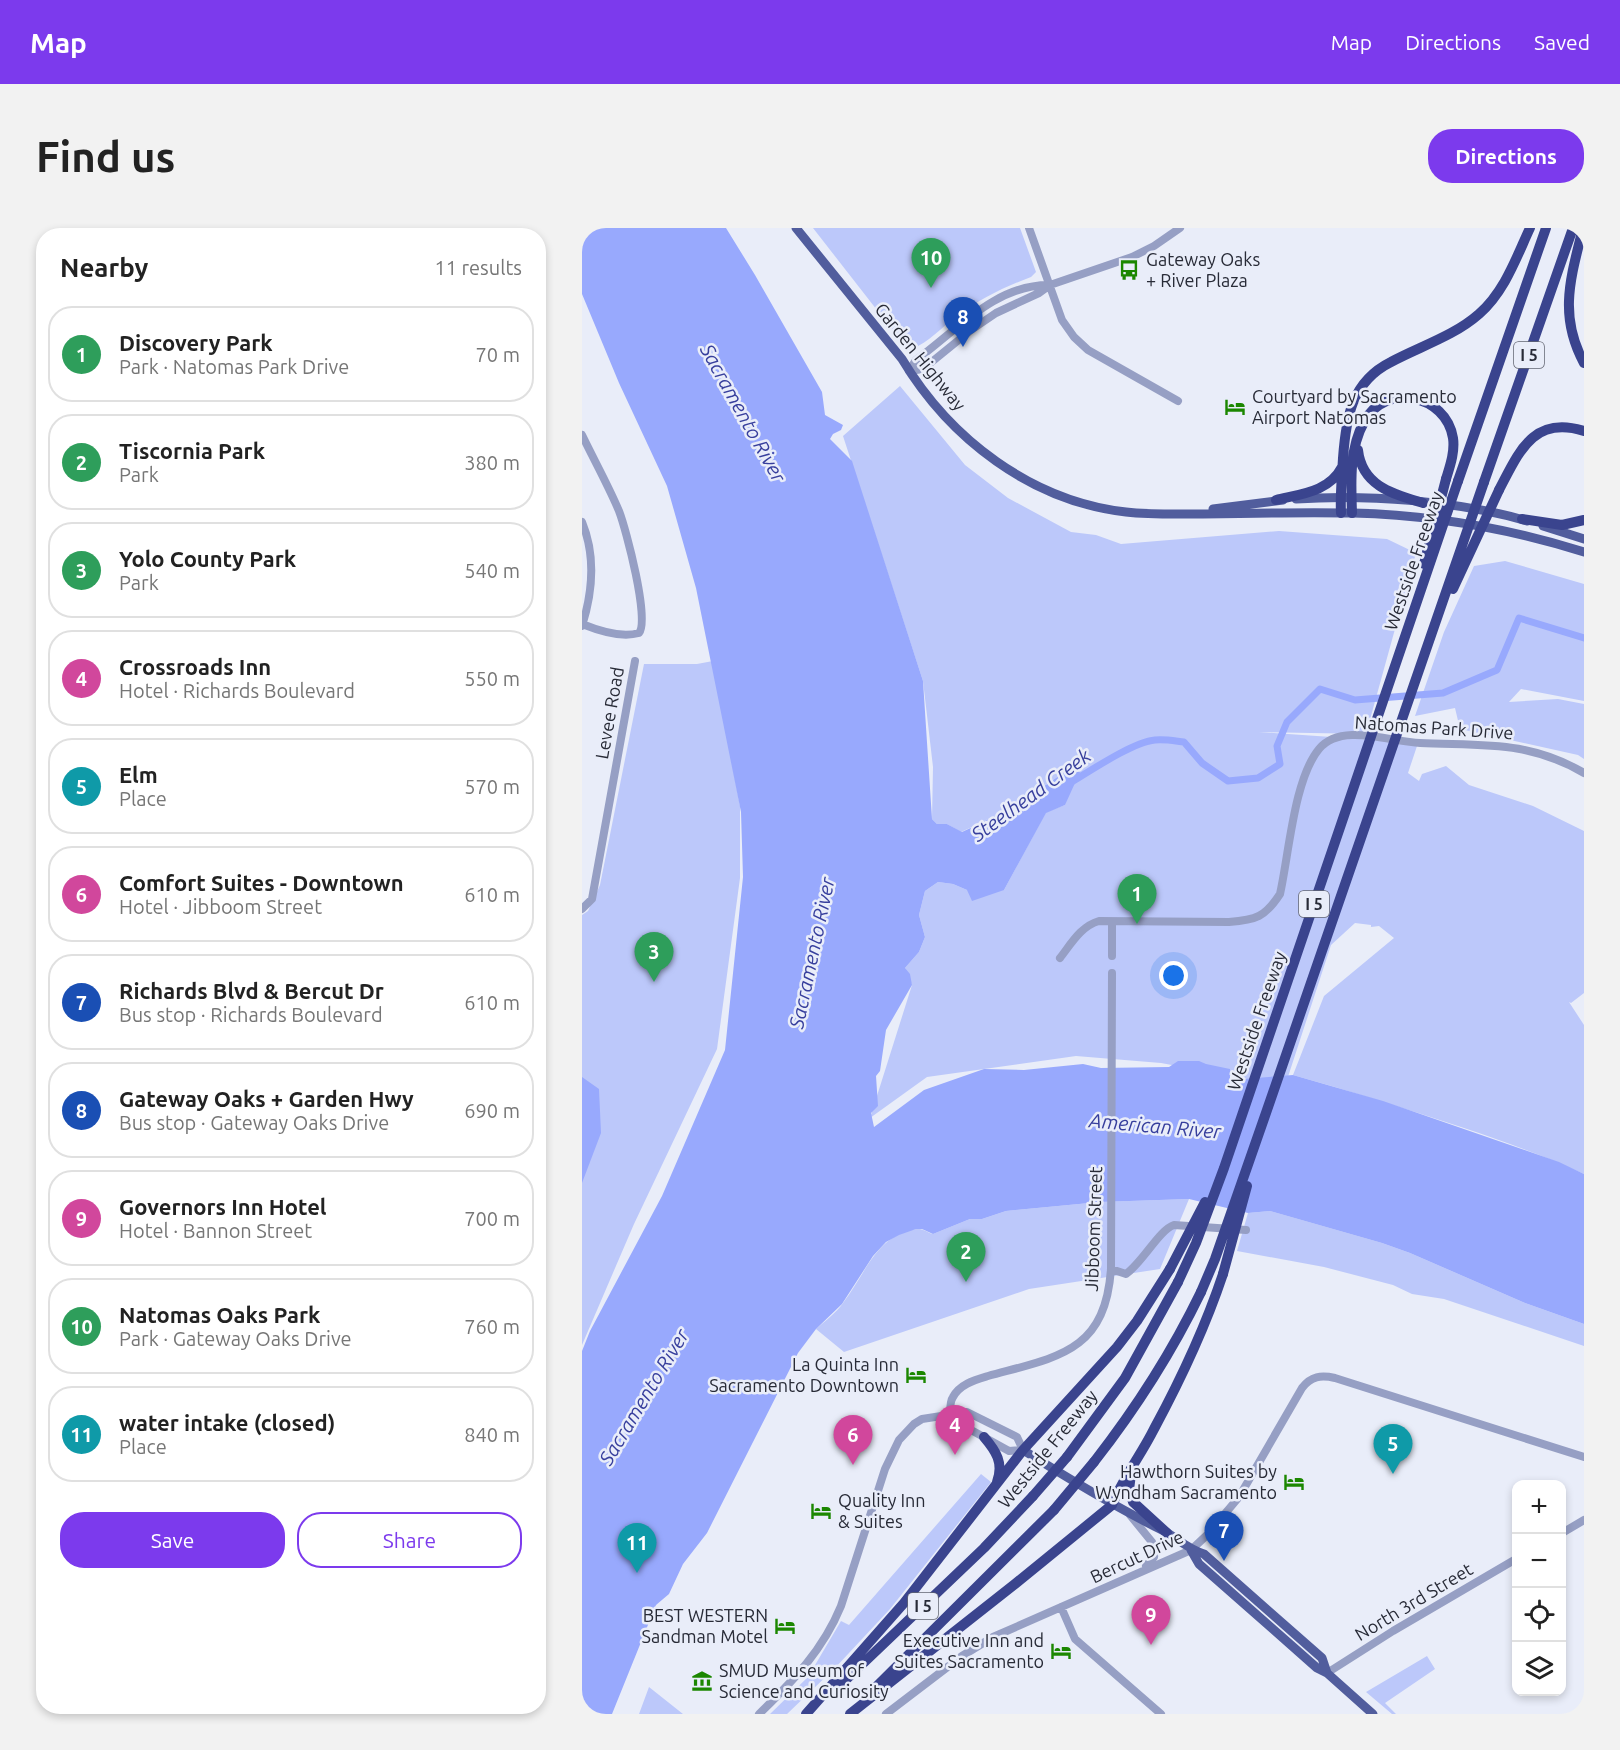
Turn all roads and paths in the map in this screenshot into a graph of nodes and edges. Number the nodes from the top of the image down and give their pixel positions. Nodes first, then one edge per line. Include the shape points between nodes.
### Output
1 (796, 228) edge
2 (1029, 228) edge
3 (1180, 228) edge
4 (1530, 228) edge
5 (1546, 228) edge
6 (1573, 228) edge
7 (1583, 228) edge
8 (1050, 285) junction
9 (1584, 363) edge
10 (909, 370) junction
11 (1178, 401) dead end
12 (1584, 431) edge
13 (582, 435) edge
14 (1359, 435) junction
15 (1342, 467) junction
16 (1346, 498) junction
17 (1276, 500) junction
18 (1423, 503) junction
19 (1347, 513) junction
20 (1178, 514) junction
21 (1522, 519) junction
22 (1584, 520) edge
23 (582, 522) edge
24 (1584, 539) edge
25 (1584, 552) edge
26 (582, 625) edge
27 (1433, 630) junction
28 (1404, 640) junction
29 (634, 661) dead end
30 (1584, 773) edge
31 (582, 909) edge
32 (1112, 922) junction
33 (1112, 956) dead end
34 (1060, 958) dead end
35 (1112, 973) dead end
36 (1267, 1110) junction
37 (1224, 1168) junction
38 (1246, 1230) dead end
39 (1111, 1269) junction
40 (950, 1415) junction
41 (984, 1437) junction
42 (1023, 1450) junction
43 (1584, 1457) edge
44 (1132, 1467) junction
45 (993, 1491) junction
46 (1112, 1505) junction
47 (1129, 1514) junction
48 (1584, 1520) edge
49 (1566, 1531) edge
50 (1167, 1533) junction
51 (1191, 1550) junction
52 (1512, 1561) edge
53 (1136, 1573) junction
54 (1061, 1607) junction
55 (1327, 1673) junction
56 (759, 1714) edge
57 (806, 1714) edge
58 (811, 1714) edge
59 (849, 1714) edge
60 (886, 1714) edge
61 (1161, 1714) edge
62 (1373, 1714) edge

1 - 10 main road, Garden Highway
2 - 8 street
3 - 8 street via 1132,257
4 - 15 highway via 1500,289 1481,312 1454,332 1389,363 1363,385 1348,414
5 - 28 highway, Westside Freeway / I 5, bridge
6 - 27 highway, I 5, bridge
7 - 9 highway via 1568,299 1572,338
8 - 10 street via 996,313 923,369
8 - 10 street via 1034,285 988,304 916,360
8 - 11 street via 1062,320 1080,344
10 - 20 main road, Garden Highway via 939,410 968,439 1022,478 1068,499 1107,509
12 - 27 highway, bridge via 1559,427 1535,435 1517,454
13 - 26 street via 620,513 640,595 643,626 633,634
14 - 16 highway
14 - 18 highway via 1359,458 1373,482 1388,492
14 - 28 highway, bridge via 1370,413 1386,400 1403,397 1428,402 1441,413 1453,438 1453,454
15 - 16 highway
15 - 17 highway via 1334,480 1322,488
16 - 17 main road, Garden Highway
16 - 18 main road, Garden Highway
16 - 19 highway
17 - 20 main road, Garden Highway
18 - 21 main road, Garden Highway
19 - 20 main road, Garden Highway
19 - 25 main road, Garden Highway via 1458,521
21 - 22 highway via 1562,525
21 - 24 main road, Garden Highway
23 - 26 street via 592,573
27 - 36 highway, I 5, bridge
28 - 37 highway, Westside Freeway / I 5, bridge
29 - 31 street, Levee Road via 592,899
30 - 32 street, Natomas Park Drive via 1533,751 1495,744 1338,737 1320,748 1304,776 1280,894 1262,914 1250,920 1229,922
32 - 33 street
32 - 34 street, Natomas Park Drive via 1091,923
35 - 39 street, Jibboom Street
36 - 44 highway, bridge via 1223,1274 1191,1357
36 - 59 highway, I 5, bridge via 1201,1292 1168,1356 1128,1418 1054,1510
37 - 42 highway, bridge via 1143,1313
37 - 58 highway, Westside Freeway / I 5, bridge via 1200,1234 1164,1312 1125,1378 1067,1457 990,1542
38 - 39 street via 1170,1227 1131,1270
39 - 40 street, Jibboom Street via 1106,1305 1097,1323 1076,1346 1050,1359 964,1385 952,1398
40 - 41 street
40 - 42 street via 967,1412 993,1424 1017,1437
40 - 56 street via 922,1419 899,1440 885,1469 833,1624 803,1671
41 - 42 street via 1009,1451
41 - 45 highway via 999,1460 1000,1473
42 - 45 highway
42 - 46 main road
43 - 51 street, Bercut Drive via 1335,1378 1316,1377 1302,1388 1239,1497
44 - 46 highway
44 - 50 highway via 1130,1496
45 - 57 highway via 904,1603
46 - 47 main road
46 - 59 highway
47 - 50 main road
47 - 53 street via 1155,1551 1152,1561
48 - 49 street
50 - 51 main road
51 - 53 street, Bercut Drive
51 - 55 main road via 1204,1554 1322,1658
52 - 55 street, North 3rd Street
53 - 54 street, Bercut Drive
54 - 60 street, Bercut Drive via 981,1644
54 - 61 street via 1075,1639
55 - 62 main road

